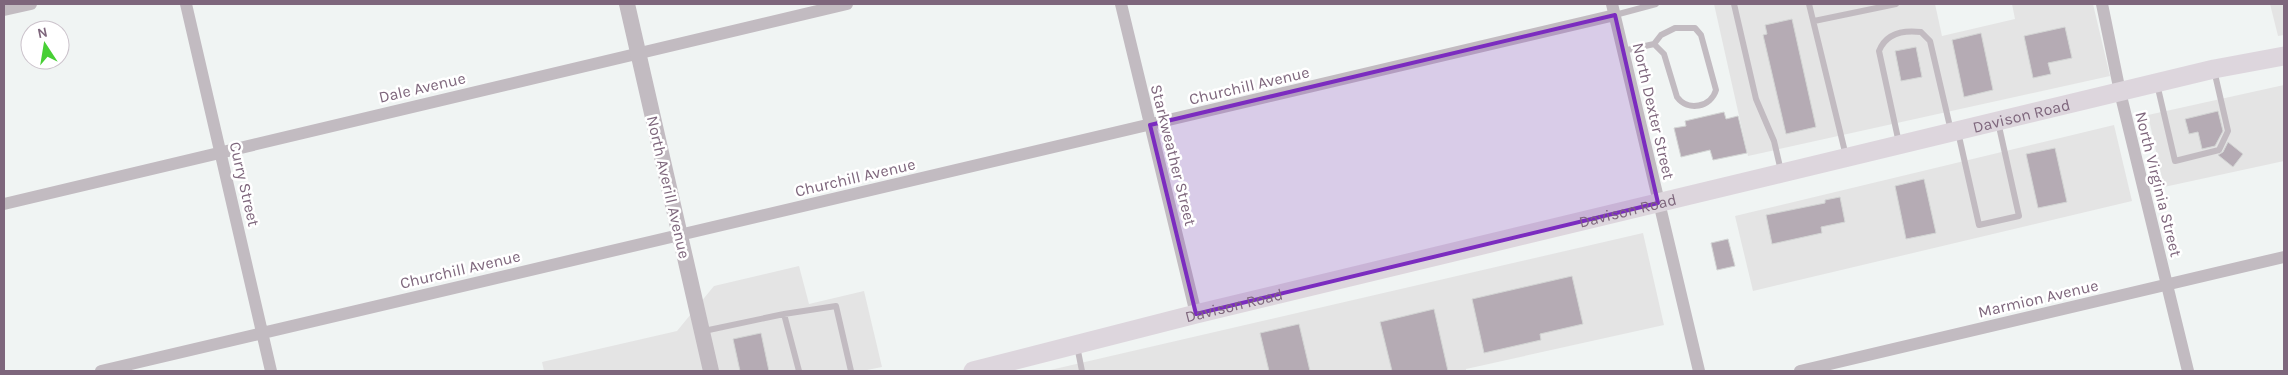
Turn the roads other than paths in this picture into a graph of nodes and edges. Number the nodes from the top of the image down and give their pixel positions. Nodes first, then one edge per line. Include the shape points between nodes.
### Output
1 (31, 4) edge
2 (186, 4) edge
3 (626, 4) edge
4 (848, 4) edge
5 (1120, 4) edge
6 (1656, 4) edge
7 (1734, 4) edge
8 (1809, 4) edge
9 (1896, 4) edge
10 (2102, 4) edge
11 (1614, 9) edge
12 (4, 10) edge
13 (1814, 21) junction
14 (1654, 44) junction
15 (1623, 51) junction
16 (638, 53) junction
17 (2284, 56) edge
18 (2214, 69) junction
19 (2156, 83) junction
20 (2120, 92) junction
21 (1998, 121) junction
22 (1150, 125) junction
23 (1954, 132) junction
24 (1899, 145) junction
25 (221, 151) junction
26 (1846, 157) junction
27 (1782, 173) junction
28 (1658, 203) junction
29 (4, 204) edge
30 (681, 234) junction
31 (2284, 257) edge
32 (2167, 284) junction
33 (784, 314) junction
34 (1196, 314) junction
35 (702, 331) junction
36 (262, 332) junction
37 (1077, 346) junction
38 (999, 368) edge
39 (102, 371) edge
40 (271, 371) edge
41 (712, 371) edge
42 (799, 371) edge
43 (851, 371) edge
44 (973, 371) edge
45 (1082, 371) edge
46 (1699, 371) edge
47 (1800, 371) edge
48 (2188, 371) edge

1 - 12 street
2 - 25 street, Curry Street
3 - 16 street, North Averill Avenue
4 - 16 street, Dale Avenue
5 - 22 street, Starkweather Street
6 - 11 lane
7 - 27 lane via 1756,99 1774,141
8 - 13 lane
9 - 13 lane
10 - 20 street, North Virginia Street
11 - 15 street, North Dexter Street
11 - 22 street, Churchill Avenue
13 - 26 lane
14 - 14 lane via 1661,35 1675,28 1695,28 1701,36 1716,90 1713,98 1695,106 1681,103 1664,54
14 - 15 lane
15 - 28 street, North Dexter Street
16 - 25 street, Dale Avenue
16 - 30 street, North Averill Avenue
17 - 18 main road, Davison Road
18 - 19 main road, Davison Road
18 - 19 lane via 2228,131 2219,150 2175,161
19 - 20 main road, Davison Road
20 - 21 main road, Davison Road
20 - 32 street, North Virginia Street
21 - 23 main road, Davison Road
21 - 23 lane via 2019,216 1979,225
22 - 30 street, Churchill Avenue
22 - 34 street, Starkweather Street
23 - 24 main road, Davison Road
23 - 24 lane via 1930,41 1920,32 1906,31 1891,36 1879,51
24 - 26 main road, Davison Road
25 - 29 street, Dale Avenue
25 - 36 street, Curry Street
26 - 27 main road, Davison Road
27 - 28 main road, Davison Road
28 - 34 main road, Davison Road
28 - 46 street, North Dexter Street
30 - 35 street, North Averill Avenue
30 - 36 street, Churchill Avenue
31 - 32 street, Marmion Avenue
32 - 47 street, Marmion Avenue
32 - 48 street, North Virginia Street
33 - 35 lane
33 - 42 lane
33 - 43 lane via 836,306
34 - 37 main road, Davison Road
35 - 41 street, North Averill Avenue
36 - 39 street, Churchill Avenue
36 - 40 street, Curry Street
37 - 38 main road, Davison Road
37 - 45 lane
38 - 44 main road, Davison Road

